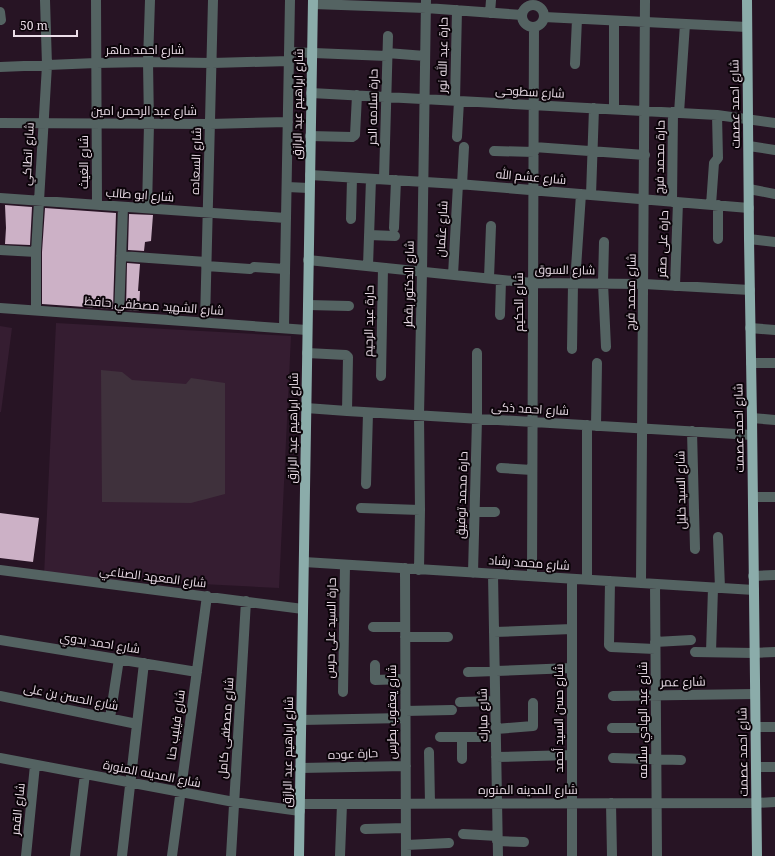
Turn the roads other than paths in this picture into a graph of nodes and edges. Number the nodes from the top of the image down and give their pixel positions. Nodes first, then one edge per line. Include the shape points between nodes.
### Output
1 (45, 0) edge
2 (96, 0) edge
3 (150, 0) edge
4 (213, 0) edge
5 (290, 0) edge
6 (491, 0) edge
7 (646, 0) edge
8 (747, 0) edge
9 (313, 2) edge
10 (535, 3) edge
11 (426, 4) edge
12 (457, 10) junction
13 (490, 13) junction
14 (522, 15) junction
15 (544, 17) junction
16 (577, 19) junction
17 (614, 21) junction
18 (646, 22) junction
19 (685, 24) junction
20 (534, 27) junction
21 (747, 27) junction
22 (388, 36) dead end
23 (312, 52) junction
24 (387, 54) junction
25 (289, 56) junction
26 (425, 56) junction
27 (148, 62) junction
28 (96, 63) junction
29 (212, 63) junction
30 (575, 64) dead end
31 (47, 65) junction
32 (0, 67) edge
33 (311, 93) junction
34 (357, 95) junction
35 (386, 97) junction
36 (425, 99) junction
37 (457, 101) junction
38 (534, 105) junction
39 (594, 108) junction
40 (614, 109) junction
41 (645, 111) junction
42 (676, 112) junction
43 (717, 115) junction
44 (748, 119) junction
45 (288, 122) junction
46 (0, 123) edge
47 (775, 123) edge
48 (43, 124) junction
49 (97, 124) junction
50 (149, 124) junction
51 (210, 124) junction
52 (310, 136) junction
53 (457, 137) dead end
54 (749, 146) junction
55 (464, 147) dead end
56 (534, 150) junction
57 (775, 150) edge
58 (494, 151) dead end
59 (592, 151) junction
60 (645, 155) junction
61 (310, 175) junction
62 (352, 178) junction
63 (372, 179) junction
64 (384, 179) junction
65 (396, 180) junction
66 (424, 182) junction
67 (460, 184) junction
68 (287, 187) junction
69 (309, 188) junction
70 (749, 189) junction
71 (533, 190) junction
72 (586, 194) junction
73 (775, 194) edge
74 (0, 198) edge
75 (645, 199) junction
76 (39, 201) junction
77 (675, 202) junction
78 (97, 205) junction
79 (714, 205) junction
80 (123, 207) junction
81 (146, 208) junction
82 (749, 208) junction
83 (208, 212) junction
84 (286, 218) junction
85 (351, 219) dead end
86 (491, 226) dead end
87 (369, 235) junction
88 (718, 239) dead end
89 (749, 239) junction
90 (604, 242) dead end
91 (775, 242) edge
92 (0, 250) edge
93 (36, 252) junction
94 (121, 256) junction
95 (308, 260) junction
96 (206, 264) junction
97 (368, 266) junction
98 (383, 268) junction
99 (285, 269) junction
100 (422, 272) junction
101 (453, 275) junction
102 (489, 278) junction
103 (500, 280) junction
104 (532, 283) junction
105 (574, 283) junction
106 (603, 284) junction
107 (644, 284) junction
108 (675, 286) junction
109 (750, 290) junction
110 (308, 304) junction
111 (349, 306) dead end
112 (0, 308) edge
113 (36, 310) junction
114 (500, 315) dead end
115 (119, 316) junction
116 (205, 322) junction
117 (284, 327) junction
118 (750, 328) junction
119 (307, 330) junction
120 (775, 330) edge
121 (606, 347) dead end
122 (572, 349) dead end
123 (307, 353) junction
124 (477, 353) dead end
125 (598, 363) dead end
126 (751, 363) junction
127 (775, 363) edge
128 (381, 376) dead end
129 (306, 408) junction
130 (347, 411) junction
131 (368, 412) junction
132 (419, 415) junction
133 (752, 418) junction
134 (477, 419) junction
135 (775, 420) edge
136 (532, 422) junction
137 (591, 426) junction
138 (642, 428) junction
139 (692, 431) junction
140 (752, 435) junction
141 (501, 468) dead end
142 (532, 470) junction
143 (366, 484) dead end
144 (753, 497) junction
145 (775, 497) edge
146 (361, 508) dead end
147 (420, 510) junction
148 (474, 512) junction
149 (494, 512) dead end
150 (718, 537) dead end
151 (695, 549) dead end
152 (304, 562) junction
153 (345, 564) junction
154 (405, 568) junction
155 (0, 570) edge
156 (419, 570) junction
157 (473, 573) junction
158 (493, 574) junction
159 (775, 575) edge
160 (532, 576) junction
161 (753, 576) junction
162 (572, 579) junction
163 (587, 580) junction
164 (610, 581) junction
165 (642, 583) junction
166 (655, 584) junction
167 (716, 588) junction
168 (754, 590) junction
169 (207, 596) junction
170 (246, 602) junction
171 (303, 609) junction
172 (373, 627) dead end
173 (572, 629) junction
174 (405, 632) junction
175 (494, 632) junction
176 (448, 637) dead end
177 (0, 640) edge
178 (691, 640) dead end
179 (655, 645) junction
180 (695, 652) dead end
181 (711, 652) junction
182 (775, 652) edge
183 (754, 653) junction
184 (119, 659) junction
185 (144, 663) junction
186 (375, 665) dead end
187 (572, 668) junction
188 (495, 671) junction
189 (197, 672) junction
190 (468, 672) dead end
191 (405, 679) junction
192 (343, 692) dead end
193 (755, 694) junction
194 (0, 696) edge
195 (613, 696) dead end
196 (656, 696) junction
197 (495, 701) junction
198 (460, 702) dead end
199 (533, 703) dead end
200 (452, 710) dead end
201 (406, 715) junction
202 (110, 718) junction
203 (301, 720) junction
204 (137, 724) junction
205 (755, 727) junction
206 (775, 727) edge
207 (612, 728) dead end
208 (656, 728) junction
209 (496, 733) junction
210 (440, 737) dead end
211 (462, 737) junction
212 (429, 752) dead end
213 (572, 755) junction
214 (496, 756) junction
215 (0, 758) edge
216 (613, 758) dead end
217 (462, 759) dead end
218 (656, 760) junction
219 (681, 760) dead end
220 (35, 765) junction
221 (406, 766) junction
222 (756, 767) junction
223 (775, 767) edge
224 (300, 768) junction
225 (85, 774) junction
226 (130, 783) junction
227 (181, 792) junction
228 (234, 802) junction
229 (775, 802) edge
230 (406, 803) junction
231 (430, 803) junction
232 (497, 803) junction
233 (572, 803) junction
234 (611, 803) junction
235 (657, 803) junction
236 (756, 803) junction
237 (342, 804) junction
238 (300, 808) junction
239 (406, 828) junction
240 (365, 829) dead end
241 (463, 834) dead end
242 (497, 838) junction
243 (524, 842) dead end
244 (449, 843) dead end
245 (406, 845) junction
246 (26, 856) edge
247 (75, 856) edge
248 (122, 856) edge
249 (172, 856) edge
250 (232, 856) edge
251 (299, 856) edge
252 (340, 856) edge
253 (406, 856) edge
254 (498, 856) edge
255 (572, 856) edge
256 (612, 856) edge
257 (657, 856) edge
258 (757, 856) edge

1 - 31 street, شارع انطاكي
2 - 28 street, شارع الغيث
3 - 27 street
4 - 29 street, شارع السعاده
5 - 25 street, شارع ابراهيم عبد الرازق
6 - 13 street
7 - 18 street, شارع محمد فرج
8 - 21 main road, شارع احمد عصمت
9 - 11 street
9 - 23 main road, شارع ابراهيم عبد الرازق
10 - 14 street via 528,6
10 - 15 street via 541,8
11 - 12 street
11 - 26 street, شارع الدكتور بقطر
12 - 13 street
12 - 37 street, حارة عبد الله نور
13 - 14 street
14 - 20 street via 525,24
15 - 16 street
15 - 20 street via 542,23
16 - 17 street
16 - 30 street
17 - 18 street
17 - 40 street
18 - 19 street
18 - 41 street, شارع محمد فرج
19 - 21 street
19 - 42 street, حارة محمد فرج
20 - 38 street, شارع الحكيم
21 - 44 main road, شارع احمد عصمت
22 - 24 street, حارة سلامه الحر
23 - 24 street, شارع احمد ماهر
23 - 25 street, شارع احمد ماهر
23 - 33 main road, شارع ابراهيم عبد الرازق
24 - 26 street, شارع احمد ماهر
24 - 35 street, حارة سلامه الحر
25 - 29 street, شارع احمد ماهر
25 - 45 street, شارع ابراهيم عبد الرازق
26 - 36 street, شارع الدكتور بقطر
27 - 28 street, شارع احمد ماهر
27 - 29 street, شارع احمد ماهر
27 - 50 street
28 - 31 street, شارع احمد ماهر
28 - 49 street, شارع الغيث
29 - 51 street, شارع السعاده
31 - 32 street, شارع احمد ماهر
31 - 48 street, شارع انطاكي
33 - 34 street, شارع سطوحى
33 - 52 main road, شارع ابراهيم عبد الرازق
34 - 35 street, شارع سطوحى
34 - 52 street via 355,135
35 - 36 street, شارع سطوحى
35 - 64 street, حارة سلامه الحر
36 - 37 street, شارع سطوحى
36 - 66 street, شارع الدكتور بقطر
37 - 38 street, شارع سطوحى
37 - 53 street, حارة عبد الله نور
38 - 39 street, شارع سطوحى
38 - 56 street, شارع الحكيم
39 - 40 street, شارع سطوحى
39 - 59 street
40 - 41 street, شارع سطوحى
41 - 42 street, شارع سطوحى
41 - 60 street, شارع محمد فرج
42 - 43 street, شارع سطوحى
42 - 77 street, حارة محمد فرج
43 - 44 street, شارع سطوحى
43 - 79 street via 718,158 714,163
44 - 47 street, شارع سطوحى
44 - 54 main road, شارع احمد عصمت
45 - 51 street, شارع عبد الرحمن امين
45 - 68 street, شارع ابراهيم عبد الرازق
46 - 48 street, شارع عبد الرحمن امين
48 - 49 street, شارع عبد الرحمن امين
48 - 76 street, شارع انطاكي
49 - 50 street, شارع عبد الرحمن امين
49 - 78 street, شارع الغيث
50 - 51 street, شارع عبد الرحمن امين
50 - 81 street
51 - 83 street, شارع السعاده
52 - 61 main road, شارع ابراهيم عبد الرازق
54 - 57 street
54 - 70 main road, شارع احمد عصمت
55 - 67 street, شارع عثمان
56 - 58 street
56 - 59 street
56 - 71 street, شارع الحكيم
59 - 60 street
59 - 72 street
60 - 75 street, شارع محمد فرج
61 - 62 street, شارع عشم الله
61 - 69 main road, شارع ابراهيم عبد الرازق
62 - 63 street, شارع عشم الله
62 - 85 street
63 - 64 street, شارع عشم الله
63 - 87 street
64 - 65 street, شارع عشم الله
65 - 66 street, شارع عشم الله
65 - 87 street via 394,232
66 - 67 street, شارع عشم الله
66 - 100 street, شارع الدكتور بقطر
67 - 71 street, شارع عشم الله
67 - 101 street, شارع عثمان
68 - 69 street
68 - 84 street, شارع ابراهيم عبد الرازق
69 - 95 main road, شارع ابراهيم عبد الرازق
70 - 73 street
70 - 82 main road, شارع احمد عصمت
71 - 72 street, شارع عشم الله
71 - 104 street, شارع الحكيم
72 - 75 street, شارع عشم الله
72 - 105 street
74 - 76 street, شارع ابو طالب
75 - 77 street, شارع عشم الله
75 - 107 street, شارع محمد فرج
76 - 78 street, شارع ابو طالب
76 - 93 street, شارع انطاكي
77 - 79 street, شارع عشم الله
77 - 108 street, حارة على صقر
78 - 80 street, شارع ابو طالب
79 - 82 street, شارع عشم الله
79 - 88 street
80 - 81 street, شارع ابو طالب
80 - 94 street
81 - 83 street, شارع ابو طالب
82 - 89 main road, شارع احمد عصمت
83 - 84 street, شارع ابو طالب
83 - 96 street, شارع السعاده
84 - 99 street, شارع ابراهيم عبد الرازق
86 - 102 street
87 - 97 street
89 - 91 street
89 - 109 main road, شارع احمد عصمت
90 - 106 street
92 - 93 street
93 - 113 street, شارع انطاكي
94 - 96 street
94 - 115 street
95 - 97 street, شارع السوق
95 - 110 main road, شارع ابراهيم عبد الرازق
96 - 99 street
96 - 116 street, شارع السعاده
97 - 98 street, شارع السوق
98 - 100 street, شارع السوق
98 - 128 street, حارة عبد الرحيم
99 - 117 street, شارع ابراهيم عبد الرازق
100 - 101 street, شارع السوق
100 - 132 street, شارع الدكتور بقطر
101 - 102 street, شارع السوق
102 - 103 street, شارع السوق
103 - 104 street, شارع السوق
103 - 114 street
104 - 105 street, شارع السوق
104 - 136 street, شارع الحكيم
105 - 106 street, شارع السوق
105 - 122 street
106 - 107 street, شارع السوق
106 - 121 street
107 - 108 street, شارع السوق
107 - 138 street, شارع محمد فرج
108 - 109 street, شارع السوق
109 - 118 main road, شارع احمد عصمت
110 - 111 street
110 - 119 main road, شارع ابراهيم عبد الرازق
112 - 113 street, شارع الشهيد مصطفي حافظ
113 - 115 street, شارع الشهيد مصطفي حافظ
115 - 116 street, شارع الشهيد مصطفي حافظ
116 - 117 street, شارع الشهيد مصطفي حافظ
117 - 119 street, شارع الشهيد مصطفي حافظ
118 - 120 street
118 - 126 main road, شارع احمد عصمت
119 - 123 main road, شارع ابراهيم عبد الرازق
123 - 129 main road, شارع ابراهيم عبد الرازق
123 - 130 street via 348,357
124 - 134 street, حارة محمد توفيق
125 - 137 street
126 - 127 street
126 - 133 main road, شارع احمد عصمت
129 - 130 street, شارع احمد ذكى
129 - 152 main road, شارع ابراهيم عبد الرازق
130 - 131 street, شارع احمد ذكى
131 - 132 street, شارع احمد ذكى
131 - 143 street
132 - 134 street, شارع احمد ذكى
132 - 147 street, شارع الدكتور بقطر
133 - 135 street
133 - 140 main road, شارع احمد عصمت
134 - 136 street, شارع احمد ذكى
134 - 148 street, حارة محمد توفيق
136 - 137 street, شارع احمد ذكى
136 - 142 street, شارع الحكيم
137 - 138 street, شارع احمد ذكى
137 - 163 street
138 - 139 street, شارع احمد ذكى
138 - 165 street, شارع محمد فرج
139 - 140 street, شارع احمد ذكى
139 - 151 street, شارع السيد خليل
140 - 144 main road, شارع احمد عصمت
141 - 142 street
142 - 160 street, شارع الحكيم
144 - 145 street
144 - 161 main road, شارع احمد عصمت
146 - 147 street
147 - 156 street, شارع الدكتور بقطر
148 - 149 street
148 - 157 street, حارة محمد توفيق
150 - 167 street
152 - 153 street, شارع محمد رشاد
152 - 171 main road, شارع ابراهيم عبد الرازق
153 - 154 street, شارع محمد رشاد
153 - 192 street, حارة السيد على حرس
154 - 156 street, شارع محمد رشاد
154 - 174 street, شارع يعقوب بطرس
155 - 169 street, شارع المعهد الصناعي
156 - 157 street, شارع محمد رشاد
157 - 158 street, شارع محمد رشاد
158 - 160 street, شارع محمد رشاد
158 - 175 street, شارع مبارك
159 - 161 street
160 - 162 street, شارع محمد رشاد
161 - 168 main road, شارع احمد عصمت
162 - 163 street, شارع محمد رشاد
162 - 173 street, شارع حسن السيد أحمد
163 - 164 street, شارع محمد رشاد
164 - 165 street, شارع محمد رشاد
164 - 179 street via 609,645
165 - 166 street, شارع محمد رشاد
166 - 167 street, شارع محمد رشاد
166 - 179 street, شارع عبد الهادي سلامه
167 - 168 street, شارع محمد رشاد
167 - 181 street
168 - 183 main road, شارع احمد عصمت
169 - 170 street, شارع المعهد الصناعي
169 - 189 street, شارع فيليب حنا
170 - 171 street, شارع المعهد الصناعي
170 - 228 street, شارع مصطفى كامل
171 - 203 main road, شارع ابراهيم عبد الرازق
172 - 174 street
173 - 175 street
173 - 187 street, شارع حسن السيد أحمد
174 - 176 street
174 - 191 street, شارع يعقوب بطرس
175 - 188 street, شارع مبارك
177 - 184 street, شارع احمد بدوي
178 - 179 street
179 - 196 street, شارع عبد الهادي سلامه
180 - 181 street
181 - 183 street
182 - 183 street
183 - 193 main road, شارع احمد عصمت
184 - 185 street, شارع احمد بدوي
184 - 202 street
185 - 189 street, شارع احمد بدوي
185 - 204 street
186 - 191 street via 375,680
187 - 188 street
187 - 213 street, شارع حسن السيد أحمد
188 - 190 street
188 - 197 street, شارع مبارك
189 - 227 street, شارع فيليب حنا
191 - 201 street, شارع يعقوب بطرس
193 - 196 street, شارع عمر
193 - 205 main road, شارع احمد عصمت
194 - 202 street, شارع الحسن بن على
195 - 196 street, شارع عمر
196 - 208 street, شارع عبد الهادي سلامه
197 - 198 street
197 - 209 street, شارع مبارك
199 - 209 street via 533,726
200 - 201 street
201 - 203 street
201 - 221 street, شارع يعقوب بطرس
202 - 204 street, شارع الحسن بن على
203 - 224 main road, شارع ابراهيم عبد الرازق
204 - 226 street
205 - 206 street
205 - 222 main road, شارع احمد عصمت
207 - 208 street
208 - 218 street, شارع عبد الهادي سلامه
209 - 211 street
209 - 214 street, شارع مبارك
210 - 211 street
211 - 217 street
212 - 231 street
213 - 214 street
213 - 233 street, شارع حسن السيد أحمد
214 - 232 street, شارع مبارك
215 - 220 street, شارع المدينه المنورة
216 - 218 street
218 - 219 street
218 - 235 street, شارع عبد الهادي سلامه
220 - 225 street, شارع المدينه المنورة
220 - 246 street, شارع القمر
221 - 224 street, حارة عوده
221 - 230 street, شارع يعقوب بطرس
222 - 223 street
222 - 236 main road, شارع احمد عصمت
224 - 238 main road, شارع ابراهيم عبد الرازق
225 - 226 street, شارع المدينه المنورة
225 - 247 street
226 - 227 street, شارع المدينه المنورة
226 - 248 street
227 - 228 street, شارع المدينه المنورة
227 - 249 street, شارع فيليب حنا
228 - 238 street, شارع المدينه المنورة
228 - 250 street, شارع مصطفى كامل
229 - 236 street, شارع المدينه المنوره
230 - 231 street, شارع المدينه المنوره
230 - 237 street, شارع المدينه المنوره
230 - 239 street, شارع يعقوب بطرس
231 - 232 street, شارع المدينه المنوره
232 - 233 street, شارع المدينه المنوره
232 - 242 street, شارع مبارك
233 - 234 street, شارع المدينه المنوره
233 - 255 street, شارع حسن السيد أحمد
234 - 235 street, شارع المدينه المنوره
234 - 256 street
235 - 236 street, شارع المدينه المنوره
235 - 257 street, شارع عبد الهادي سلامه
236 - 258 main road, شارع احمد عصمت
237 - 238 street, شارع المدينه المنوره
237 - 252 street
238 - 251 main road, شارع ابراهيم عبد الرازق
239 - 240 street
239 - 245 street, شارع يعقوب بطرس
241 - 242 street
242 - 243 street
242 - 254 street, شارع مبارك
244 - 245 street
245 - 253 street, شارع يعقوب بطرس

